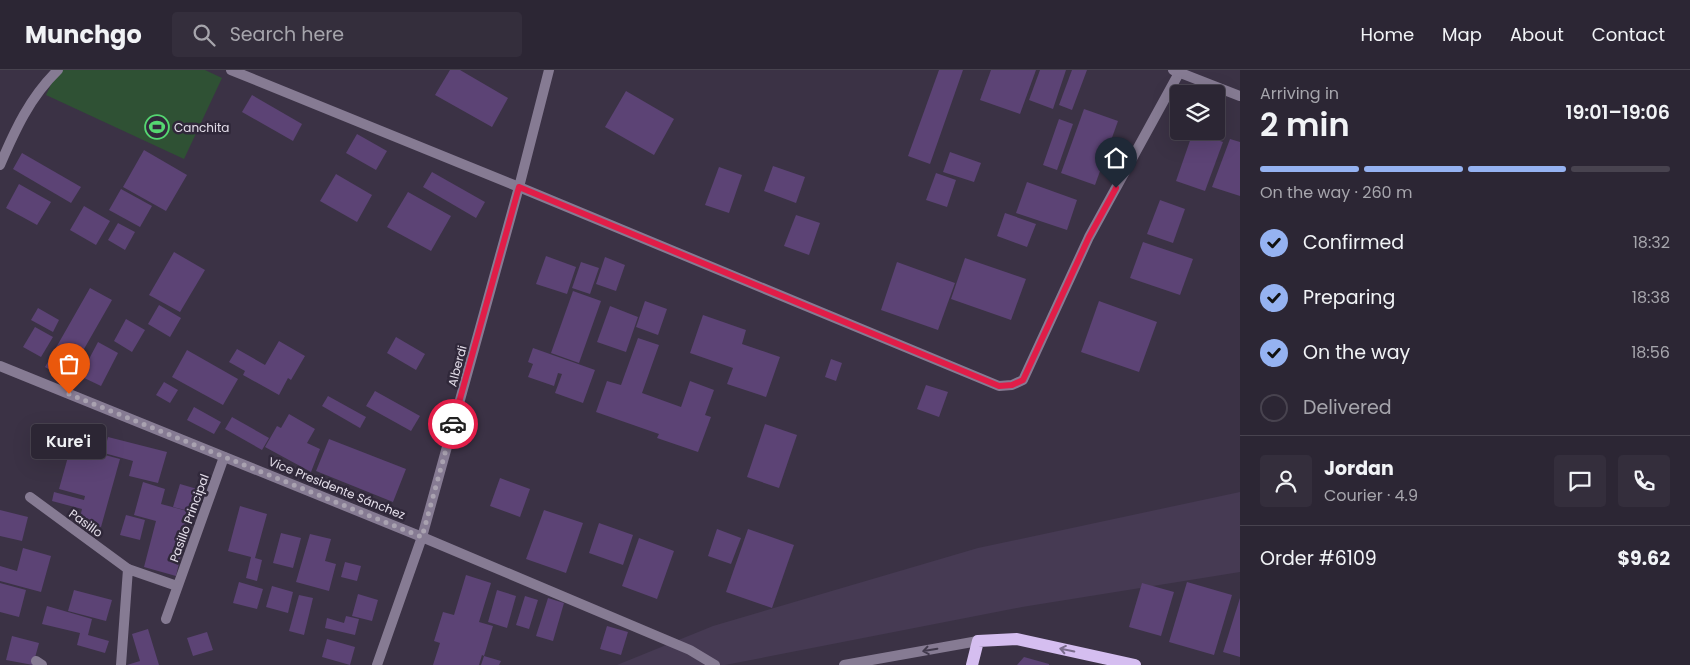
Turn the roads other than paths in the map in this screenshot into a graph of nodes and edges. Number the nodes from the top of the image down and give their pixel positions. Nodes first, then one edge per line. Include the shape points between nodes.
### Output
1 (58, 70) edge
2 (231, 70) edge
3 (548, 70) edge
4 (1176, 71) edge
5 (1240, 96) edge
6 (0, 165) edge
7 (519, 187) junction
8 (0, 366) edge
9 (224, 458) junction
10 (30, 497) dead end
11 (422, 537) junction
12 (128, 569) junction
13 (177, 586) junction
14 (166, 619) dead end
15 (978, 641) junction
16 (121, 665) edge
17 (377, 665) edge
18 (715, 665) edge
19 (844, 665) edge
20 (972, 665) edge
21 (1135, 665) edge

1 - 6 street via 35,95
2 - 7 street
3 - 7 street, Alberdi
4 - 5 street
4 - 7 street via 1089,237 1023,380 1012,385 999,386
7 - 11 street, Alberdi
8 - 9 street, Vice Presidente Sánchez
9 - 11 street, Vice Presidente Sánchez
9 - 13 street, Pasillo Principal
10 - 12 street, Pasillo
11 - 17 street, Alberdi
11 - 18 street, Vice Presidente Sánchez via 690,650
12 - 13 street
12 - 16 street
13 - 14 street, Pasillo Principal
15 -> 19 street
15 - 20 main road
21 -> 15 main road via 1017,639

